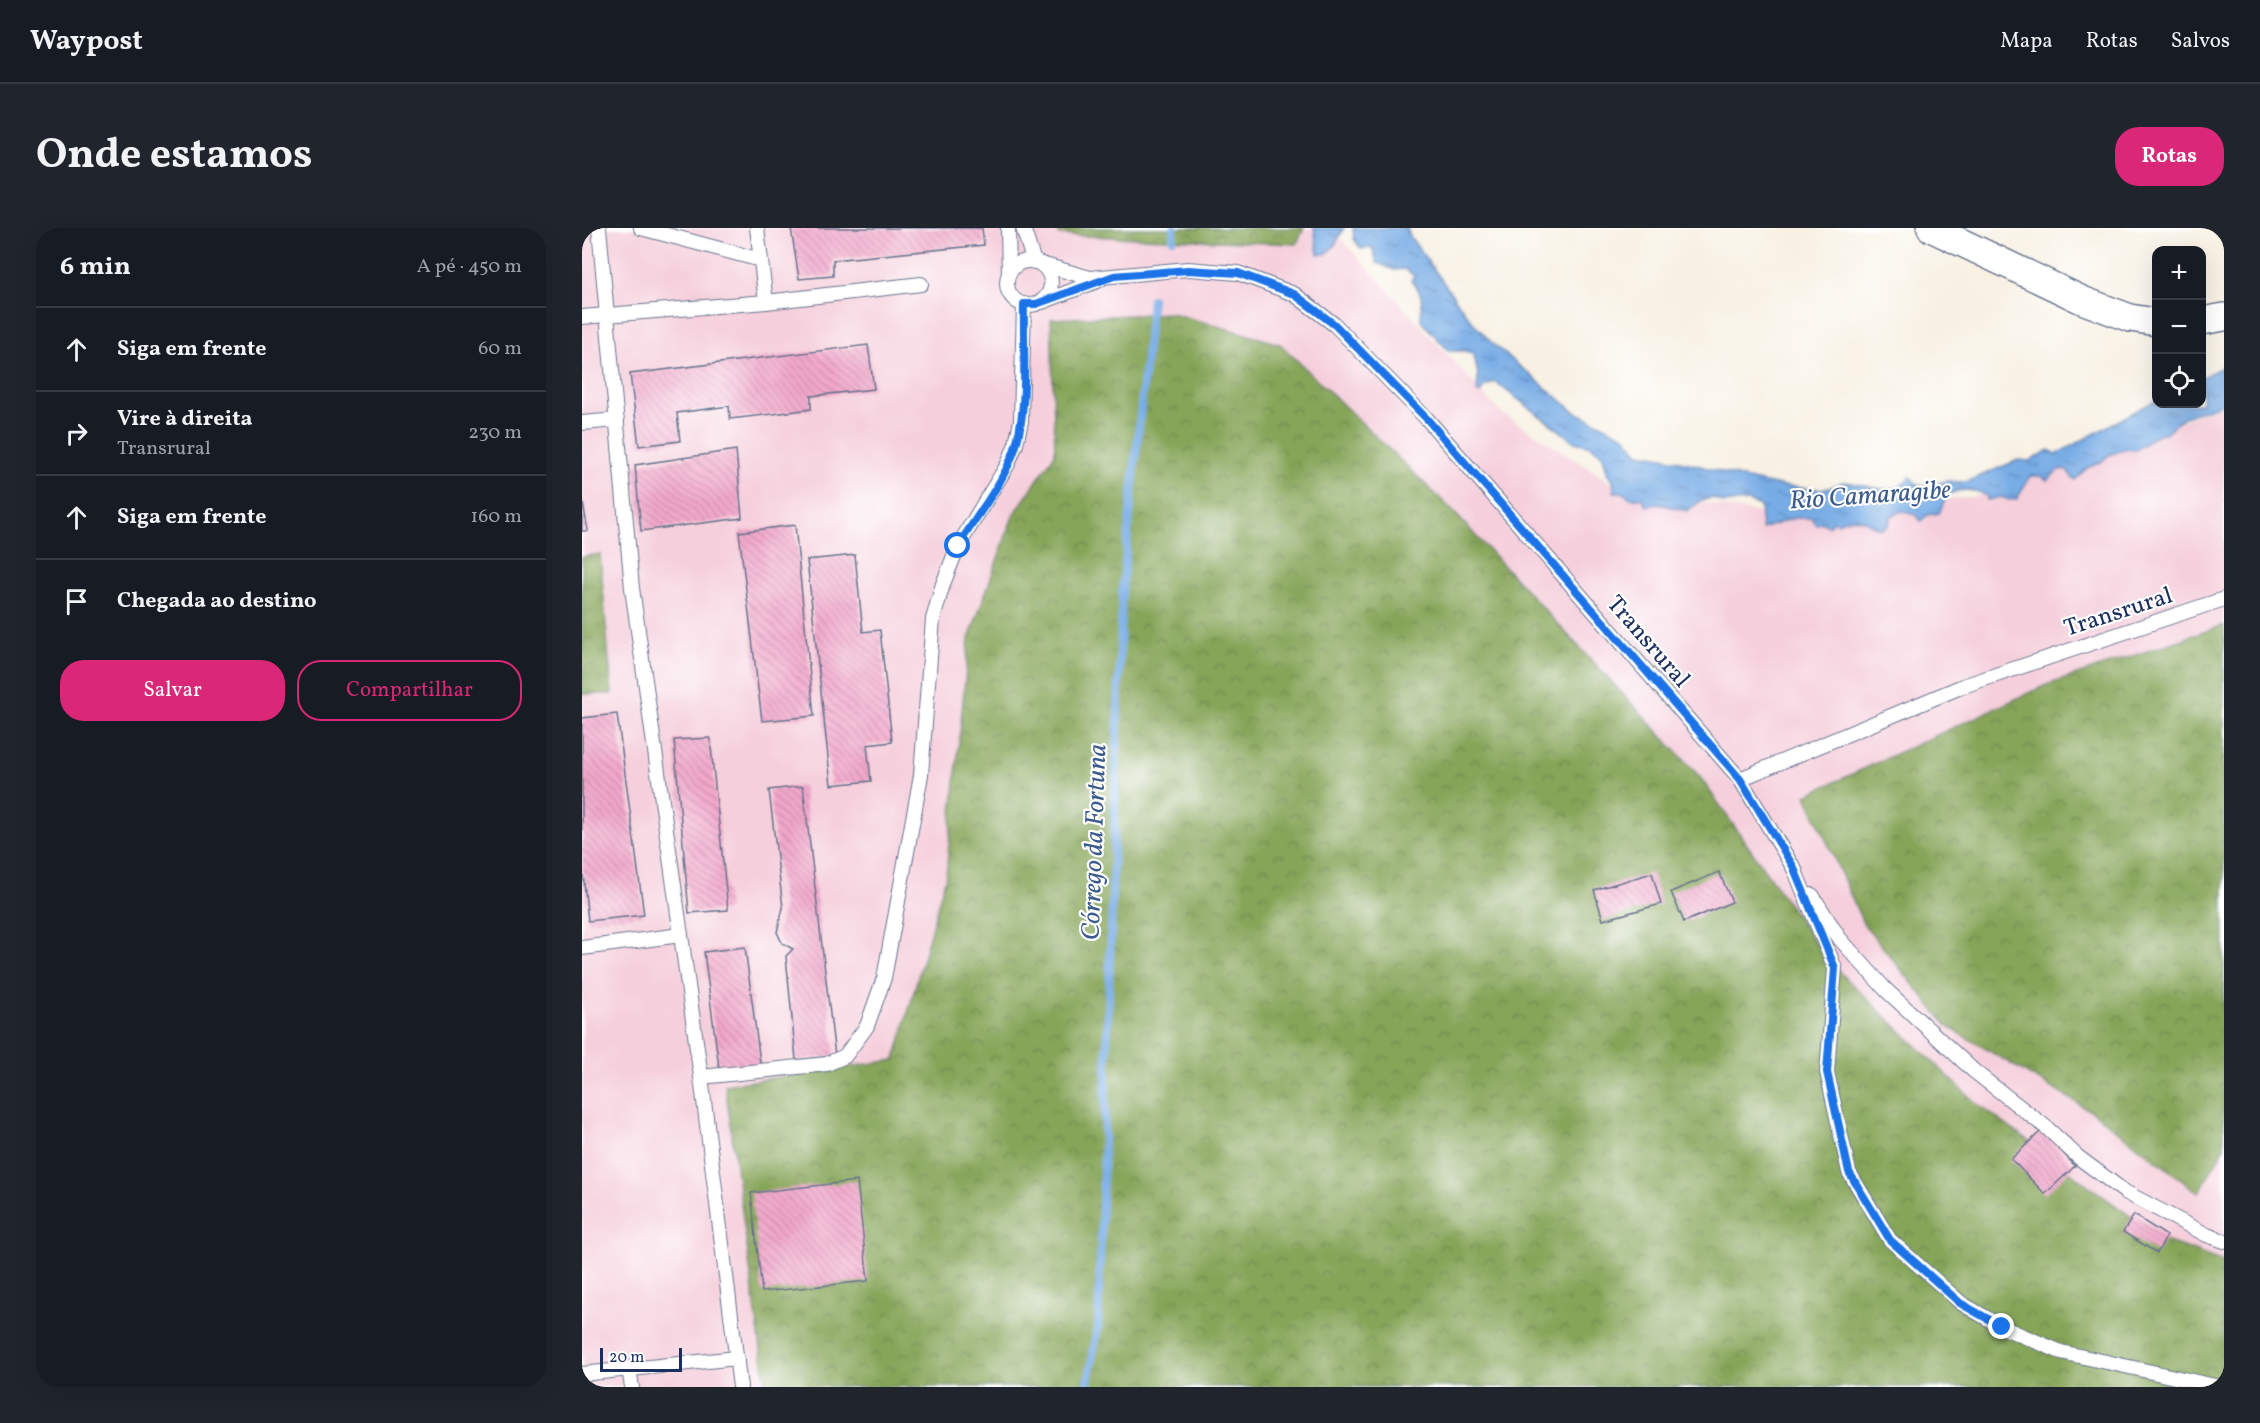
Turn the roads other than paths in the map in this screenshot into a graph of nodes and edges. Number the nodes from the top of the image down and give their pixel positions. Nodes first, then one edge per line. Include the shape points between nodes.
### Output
1 (598, 228) edge
2 (642, 228) edge
3 (758, 228) edge
4 (1008, 228) edge
5 (1023, 228) edge
6 (1931, 228) edge
7 (761, 260) junction
8 (1037, 263) junction
9 (1010, 274) junction
10 (1114, 276) junction
11 (921, 284) dead end
12 (766, 302) junction
13 (1030, 304) junction
14 (607, 316) junction
15 (582, 317) edge
16 (2224, 317) edge
17 (2206, 320) edge
18 (2152, 321) edge
19 (617, 420) junction
20 (582, 423) edge
21 (2224, 599) edge
22 (1740, 779) junction
23 (1793, 866) junction
24 (681, 935) junction
25 (582, 948) edge
26 (701, 1077) junction
27 (2224, 1241) edge
28 (736, 1358) junction
29 (629, 1368) junction
30 (582, 1374) edge
31 (632, 1387) edge
32 (740, 1387) edge
33 (2220, 1387) edge

1 - 14 lane
2 - 7 lane
3 - 7 lane
4 - 9 lane
5 - 8 lane
6 - 18 street via 2082,300 2130,318
7 - 12 lane
8 - 9 lane via 1020,263
8 - 10 lane, Transrural via 1090,278
8 - 13 lane via 1046,269 1051,282 1047,296
9 - 13 lane via 1010,292
10 - 13 lane, Transrural
10 - 22 lane, Transrural via 1188,270 1238,273 1294,294 1335,325 1427,419
11 - 12 lane
12 - 14 lane
13 - 26 lane via 1016,444 958,546 933,619 921,775 884,978 867,1026 845,1056 827,1064
14 - 15 lane
14 - 19 lane
16 - 17 street
19 - 20 lane
19 - 24 lane via 632,588
21 - 22 lane, Transrural via 1963,686
22 - 23 lane
23 - 27 lane via 1840,939 1886,990 1975,1072 2125,1192 2207,1236
23 - 33 lane via 1835,968 1827,1072 1849,1172 1890,1240 1960,1303 2002,1327 2061,1352
24 - 25 lane
24 - 26 lane
26 - 28 lane
28 - 29 lane
28 - 32 lane
29 - 30 lane
29 - 31 lane

